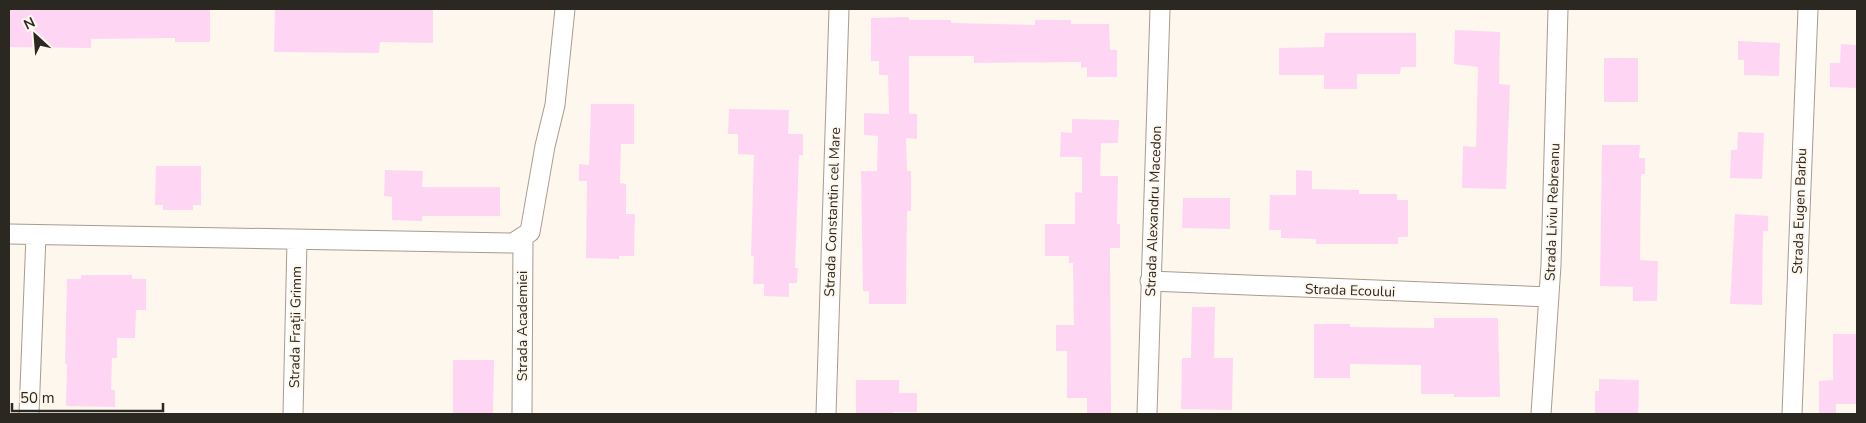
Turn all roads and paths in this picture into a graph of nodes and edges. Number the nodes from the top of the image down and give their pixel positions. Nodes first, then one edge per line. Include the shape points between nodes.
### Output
1 (565, 9) edge
2 (839, 9) edge
3 (1160, 9) edge
4 (1558, 9) edge
5 (1808, 9) edge
6 (9, 234) edge
7 (36, 235) junction
8 (523, 238) junction
9 (297, 241) junction
10 (1150, 281) junction
11 (1549, 297) junction
12 (29, 414) edge
13 (293, 414) edge
14 (522, 414) edge
15 (826, 414) edge
16 (1148, 414) edge
17 (1541, 414) edge
18 (1792, 414) edge

1 - 8 street via 555,105 530,232
2 - 15 street, Strada Constantin cel Mare
3 - 10 street, Strada Alexandru Macedon
4 - 11 street, Strada Liviu Rebreanu
5 - 18 street, Strada Eugen Barbu
6 - 7 street
7 - 9 street
7 - 12 street
8 - 9 street via 513,243
8 - 14 street, Strada Academiei
9 - 13 street, Strada Frații Grimm
10 - 11 street, Strada Ecoului
10 - 16 street, Strada Alexandru Macedon
11 - 17 street, Strada Liviu Rebreanu

